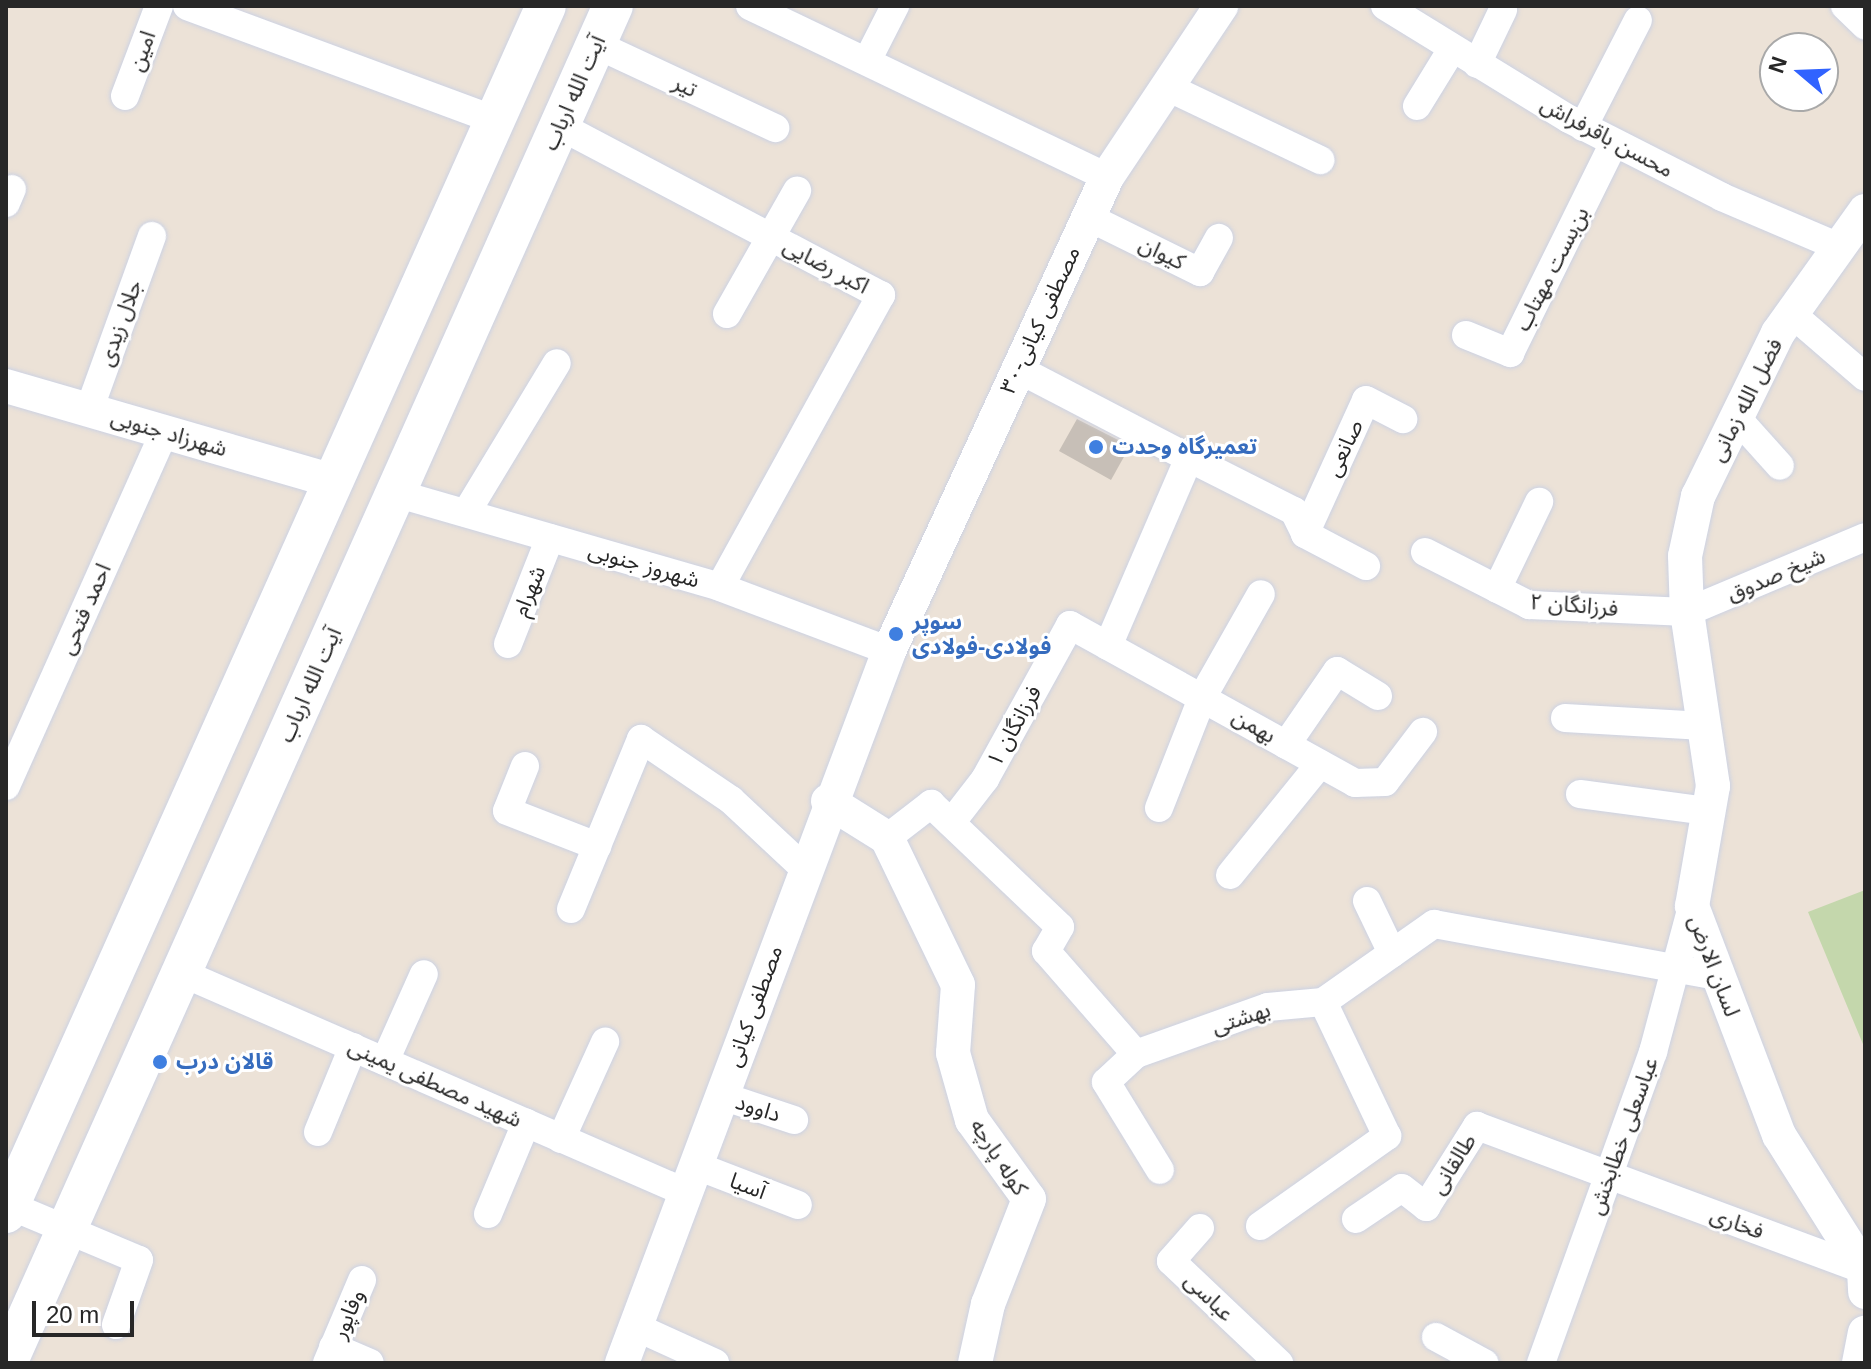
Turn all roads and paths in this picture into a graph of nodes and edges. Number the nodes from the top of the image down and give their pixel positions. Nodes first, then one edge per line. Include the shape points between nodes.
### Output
1 (159, 6) edge
2 (187, 6) edge
3 (546, 6) edge
4 (613, 6) edge
5 (750, 6) edge
6 (895, 6) edge
7 (1221, 6) edge
8 (1385, 6) edge
9 (1845, 6) edge
10 (1503, 10) dead end
11 (216, 11) edge
12 (1638, 20) dead end
13 (1865, 25) edge
14 (595, 44) junction
15 (1452, 49) junction
16 (867, 61) junction
17 (1477, 64) junction
18 (1167, 87) junction
19 (125, 96) dead end
20 (1417, 106) dead end
21 (495, 120) junction
22 (560, 126) junction
23 (1583, 127) junction
24 (775, 128) dead end
25 (1614, 143) junction
26 (1320, 160) dead end
27 (1107, 177) junction
28 (797, 191) dead end
29 (1865, 211) edge
30 (1088, 217) junction
31 (152, 236) dead end
32 (772, 237) junction
33 (1219, 238) dead end
34 (1839, 247) junction
35 (727, 314) dead end
36 (1792, 314) junction
37 (1466, 335) dead end
38 (557, 363) dead end
39 (1016, 368) junction
40 (1865, 377) edge
41 (6, 386) edge
42 (89, 410) junction
43 (1737, 418) junction
44 (1403, 419) dead end
45 (164, 432) junction
46 (1189, 458) junction
47 (1780, 466) dead end
48 (333, 481) junction
49 (395, 493) junction
50 (1539, 502) dead end
51 (466, 513) junction
52 (1305, 534) junction
53 (1865, 537) edge
54 (550, 538) junction
55 (1425, 552) dead end
56 (1366, 566) dead end
57 (720, 587) junction
58 (1497, 589) junction
59 (1261, 594) dead end
60 (1687, 612) junction
61 (1070, 625) joint
62 (508, 644) dead end
63 (1108, 646) junction
64 (889, 651) junction
65 (1203, 696) junction
66 (1378, 696) dead end
67 (1565, 718) dead end
68 (1704, 726) junction
69 (1423, 732) dead end
70 (1286, 745) junction
71 (1320, 764) junction
72 (525, 766) dead end
73 (6, 786) edge
74 (1580, 794) dead end
75 (828, 801) junction
76 (1159, 808) dead end
77 (1708, 811) junction
78 (951, 823) junction
79 (887, 838) junction
80 (597, 846) junction
81 (804, 868) junction
82 (1230, 875) dead end
83 (1367, 901) dead end
84 (1692, 906) junction
85 (571, 909) dead end
86 (1392, 953) junction
87 (1676, 969) junction
88 (182, 973) junction
89 (424, 974) dead end
90 (1718, 976) junction
91 (1323, 1002) junction
92 (605, 1042) dead end
93 (353, 1047) junction
94 (1136, 1054) junction
95 (385, 1061) junction
96 (722, 1096) junction
97 (794, 1120) dead end
98 (526, 1123) junction
99 (318, 1132) dead end
100 (561, 1139) junction
101 (1160, 1170) dead end
102 (1609, 1175) junction
103 (692, 1180) junction
104 (798, 1205) dead end
105 (7, 1207) edge
106 (488, 1214) dead end
107 (1356, 1219) dead end
108 (1260, 1226) dead end
109 (1200, 1228) dead end
110 (66, 1229) junction
111 (1864, 1270) edge
112 (362, 1280) dead end
113 (1865, 1292) edge
114 (116, 1325) dead end
115 (636, 1327) junction
116 (1865, 1333) edge
117 (1436, 1337) dead end
118 (330, 1355) edge
119 (7, 1363) edge
120 (370, 1363) edge
121 (622, 1363) edge
122 (715, 1363) edge
123 (975, 1363) edge
124 (1279, 1363) edge
125 (1484, 1363) edge
126 (1541, 1363) edge
127 (1859, 1363) edge

1 - 19 street, امین
2 - 11 street
3 - 21 main road
4 - 14 main road, آیت الله ارباب
5 - 16 street
6 - 16 street
7 - 18 street, ۳۰-مصطفی کیانی
8 - 15 street, محسن باقرفراش
9 - 13 street
10 - 17 street
11 - 21 street
12 - 23 street
14 - 22 main road, آیت الله ارباب
14 - 24 street, تیر
15 - 17 street, محسن باقرفراش
15 - 20 street
16 - 27 street
17 - 23 street, محسن باقرفراش
18 - 26 street
18 - 27 street, ۳۰-مصطفی کیانی
21 - 48 main road
22 - 32 street, اکبر رضایی
22 - 49 main road, آیت الله ارباب
23 - 25 street, محسن باقرفراش
25 - 34 street, محسن باقرفراش
25 - 37 street, بن‌بست مهتاب via 1510,353
27 - 30 street, ۳۰-مصطفی کیانی
28 - 32 street
29 - 34 street, فضل الله زمانی
30 - 33 street, کیوان via 1200,272
30 - 39 street, ۳۰-مصطفی کیانی
31 - 42 street, جلال زیدی
32 - 35 street
32 - 57 street, اکبر رضایی via 881,295
34 - 36 street, فضل الله زمانی
36 - 40 street
36 - 43 street, فضل الله زمانی
38 - 51 street
39 - 46 street
39 - 64 street, ۳۰-مصطفی کیانی
41 - 42 street, شهرزاد جنوبی
42 - 45 street, شهرزاد جنوبی
43 - 47 street
43 - 60 street, فضل الله زمانی via 1698,496 1685,556
44 - 52 street, صانعی via 1366,400
45 - 48 street, شهرزاد جنوبی
45 - 73 street, احمد فتحی
46 - 52 street via 1294,511
46 - 63 street
48 - 105 main road
49 - 51 street, شهروز جنوبی
49 - 88 main road, آیت الله ارباب
50 - 58 street
51 - 54 street, شهروز جنوبی
52 - 56 street
53 - 60 street, شیخ صدوق
54 - 57 street, شهروز جنوبی
54 - 62 street, شهرام
55 - 58 street, فرزانگان ۲
57 - 64 street, شهروز جنوبی
58 - 60 street, فرزانگان ۲ via 1529,605
59 - 65 street
60 - 68 street, لسان الارض
61 - 63 street, بهمن
61 - 78 street, فرزانگان ۱ via 985,779
63 - 65 street, بهمن
64 - 75 street, مصطفی کیانی
65 - 70 street, بهمن
65 - 76 street
66 - 70 street via 1337,671
67 - 68 street
68 - 77 street, لسان الارض via 1713,786
69 - 71 street, بهمن via 1385,782 1355,783
70 - 71 street, بهمن
71 - 82 street
72 - 80 street via 507,811
74 - 77 street
75 - 79 street
75 - 81 street, مصطفی کیانی
77 - 84 street, لسان الارض
78 - 79 street via 931,804
78 - 94 street via 1060,927 1046,951
79 - 123 street, کوله پارچه via 958,985 953,1053 972,1120 1029,1199 988,1304
80 - 81 street via 641,739 731,800
80 - 85 street
81 - 96 street, مصطفی کیانی
83 - 86 street
84 - 87 street, عباسعلی خطابخش
84 - 90 street, لسان الارض
86 - 87 street via 1434,924
86 - 91 street
87 - 90 street
87 - 102 street, عباسعلی خطابخش
88 - 93 street, شهید مصطفی یمینی
88 - 110 main road, آیت الله ارباب
89 - 95 street
90 - 111 street, لسان الارض via 1779,1135
91 - 94 street, بهشتی via 1268,1007
91 - 108 street via 1387,1136
92 - 100 street
93 - 95 street, شهید مصطفی یمینی
93 - 99 street
94 - 101 street via 1106,1082
95 - 98 street, شهید مصطفی یمینی
96 - 97 street, داوود
96 - 103 street, مصطفی کیانی
98 - 100 street, شهید مصطفی یمینی
98 - 106 street
100 - 103 street, شهید مصطفی یمینی
102 - 107 street, طالقانی via 1477,1126 1426,1207 1402,1188
102 - 111 street, فخاری
102 - 126 street, عباسعلی خطابخش
103 - 104 street, آسیا
103 - 115 street, مصطفی کیانی
105 - 110 street
109 - 124 street, عباسی via 1171,1261
110 - 114 street via 139,1260
110 - 119 main road, آیت الله ارباب
111 - 113 street, لسان الارض
112 - 118 street, وفاپور
115 - 121 street, مصطفی کیانی
115 - 122 street
116 - 127 street
117 - 125 street
118 - 120 street, وفاپور

